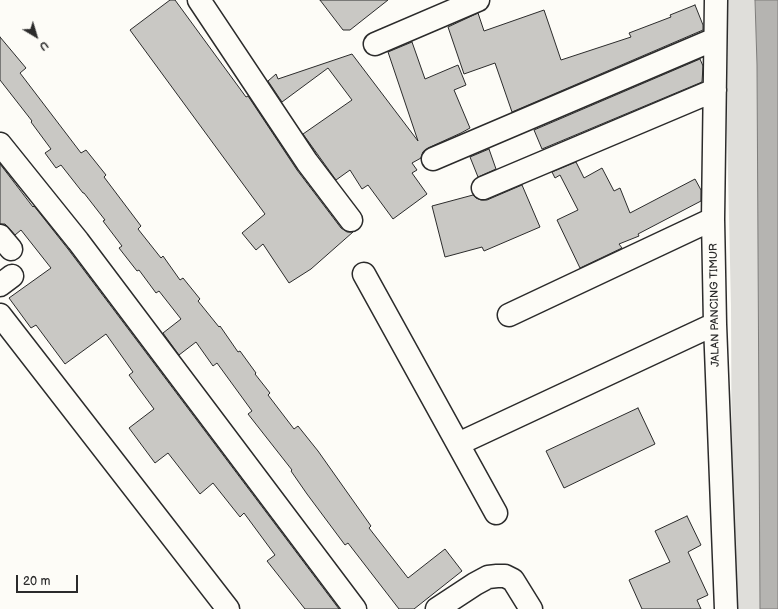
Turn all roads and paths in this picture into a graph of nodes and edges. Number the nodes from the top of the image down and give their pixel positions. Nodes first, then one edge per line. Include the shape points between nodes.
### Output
1 (200, 0) edge
2 (478, 0) edge
3 (716, 0) edge
4 (716, 39) junction
5 (375, 44) dead end
6 (715, 90) junction
7 (0, 144) edge
8 (434, 159) dead end
9 (483, 188) dead end
10 (713, 219) junction
11 (351, 220) dead end
12 (364, 274) dead end
13 (0, 315) edge
14 (509, 315) dead end
15 (715, 324) junction
16 (0, 326) edge
17 (35, 372) dead end
18 (458, 444) junction
19 (496, 513) dead end
20 (228, 609) edge
21 (355, 609) edge
22 (437, 609) edge
23 (531, 609) edge
24 (726, 609) edge

1 - 11 street via 307,162
2 - 5 street
3 - 4 street, JALAN PANCING TIMUR
4 - 6 street, JALAN PANCING TIMUR
4 - 8 street
6 - 9 street
6 - 10 street, JALAN PANCING TIMUR
7 - 21 street via 78,241
10 - 14 street
10 - 15 street, JALAN PANCING TIMUR
12 - 18 street
13 - 20 street
15 - 18 street
15 - 24 street, JALAN PANCING TIMUR
16 - 17 street
18 - 19 street
22 - 23 street via 488,577 505,576 513,580

